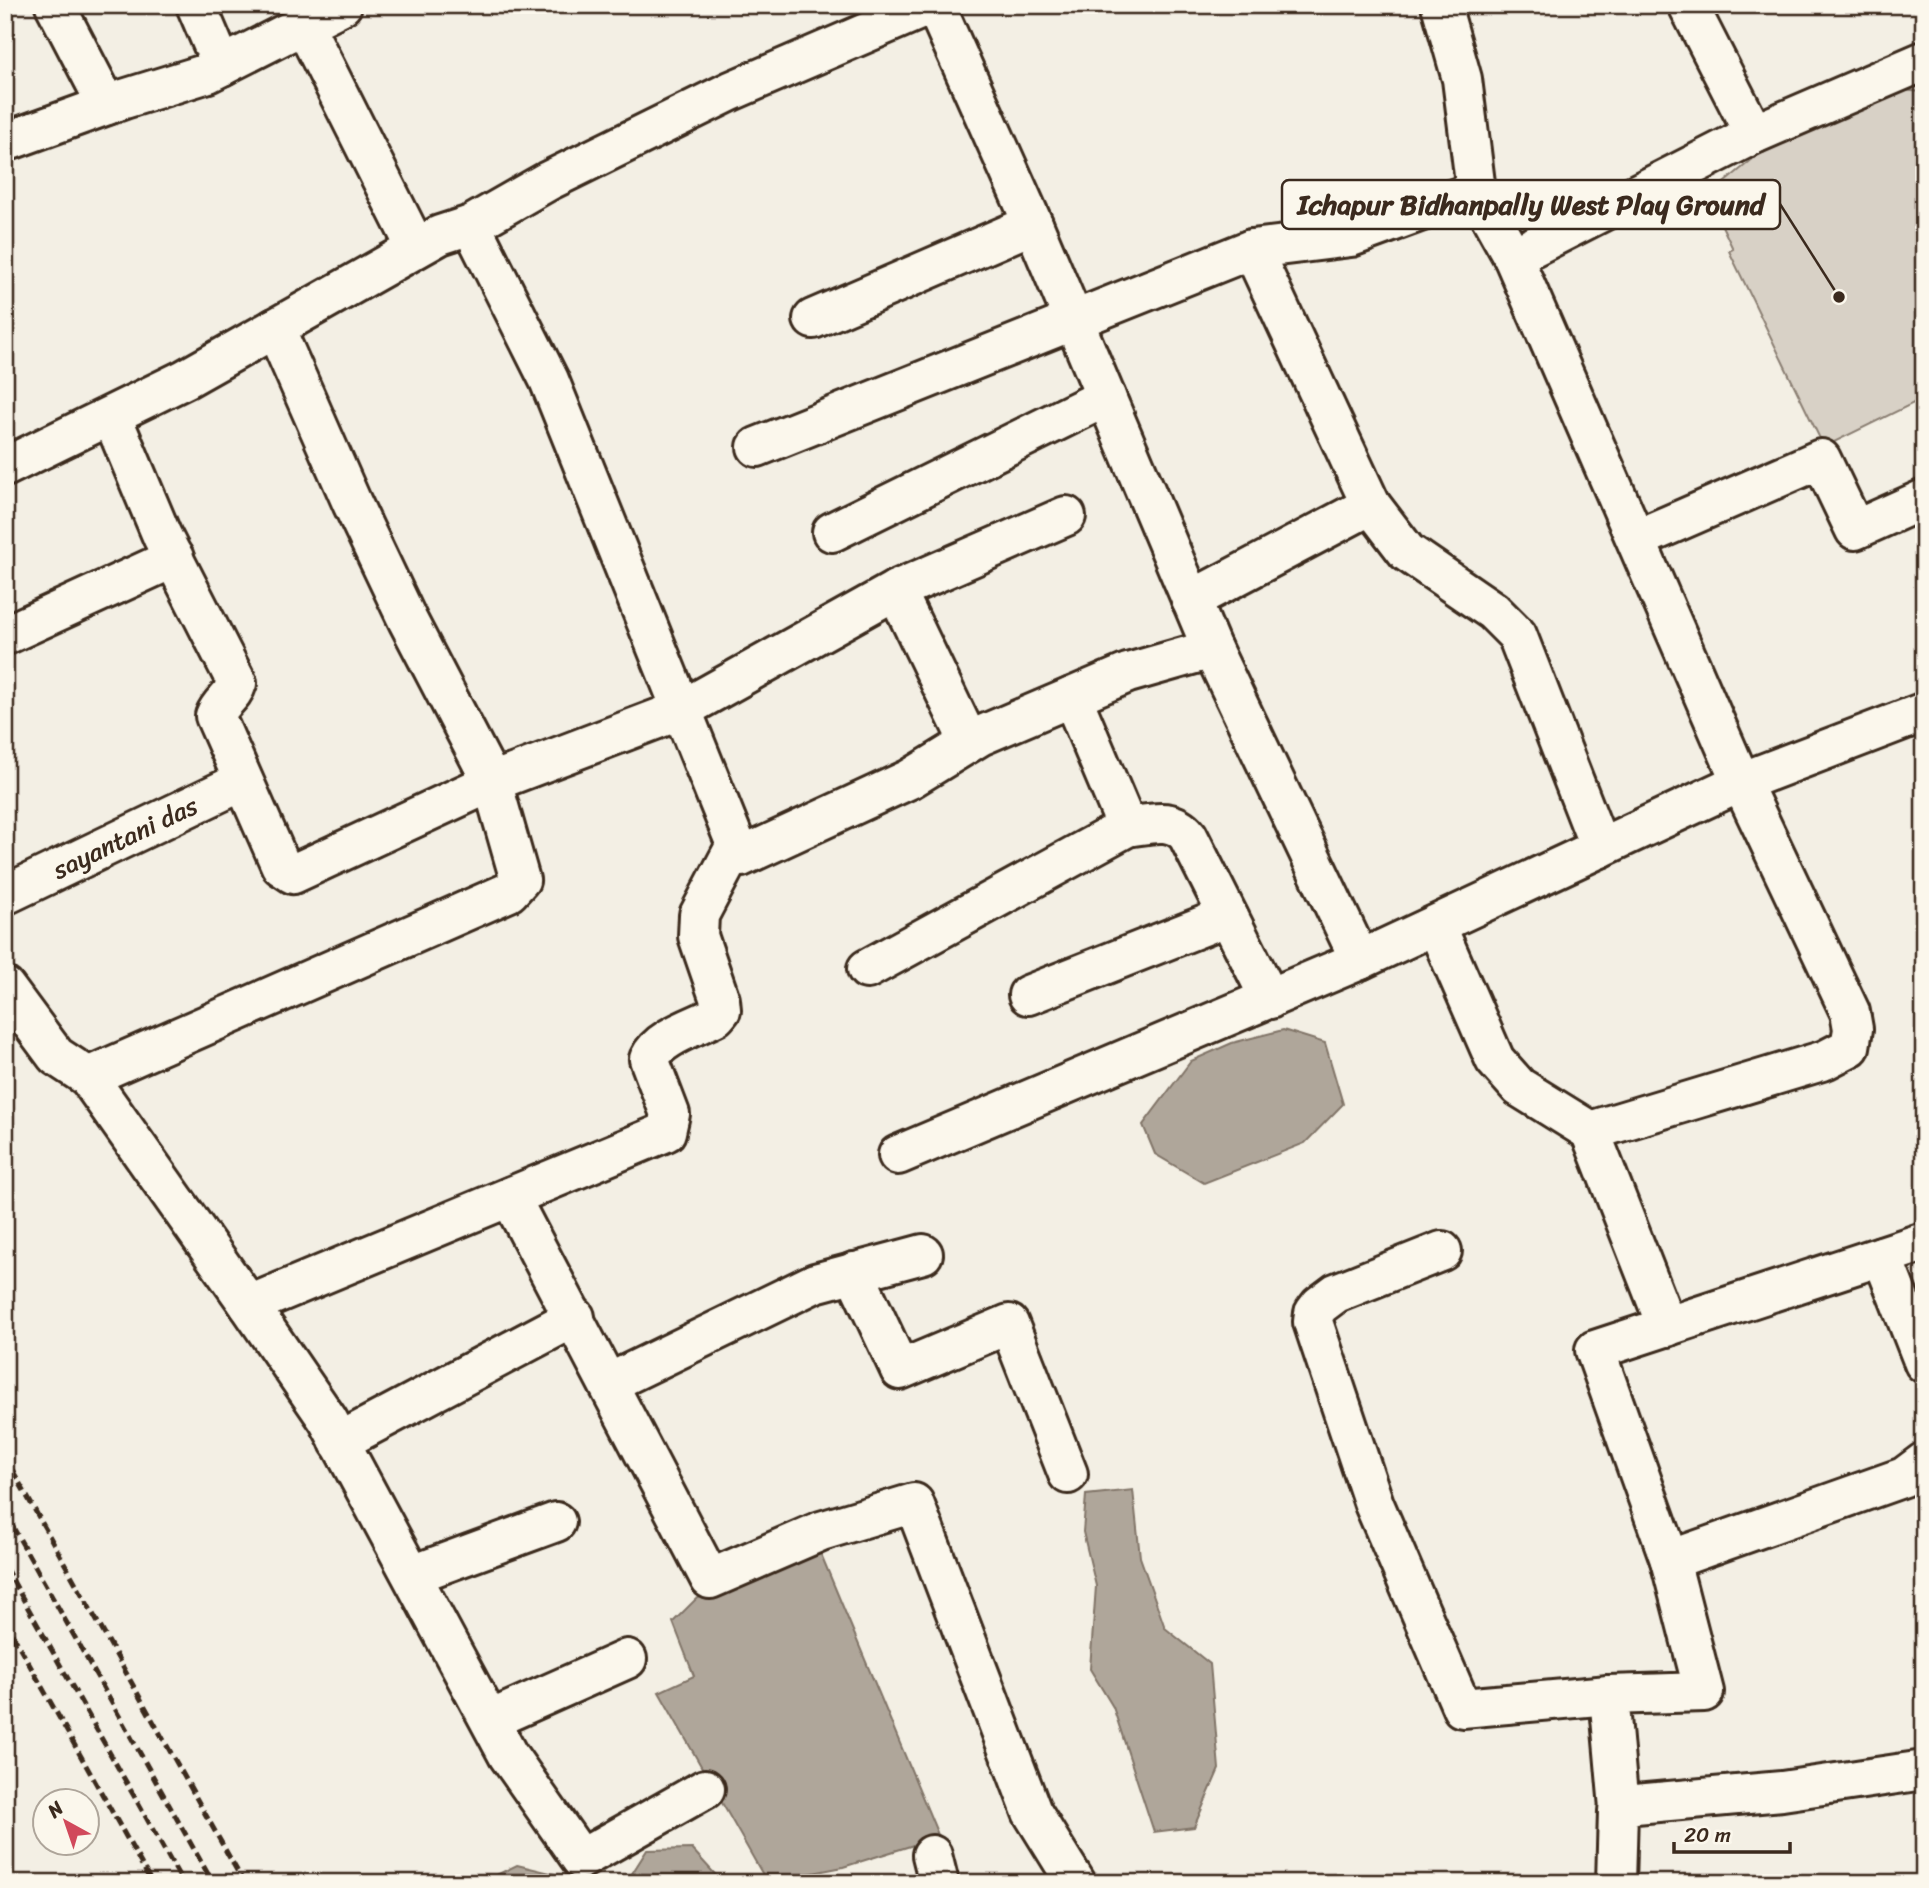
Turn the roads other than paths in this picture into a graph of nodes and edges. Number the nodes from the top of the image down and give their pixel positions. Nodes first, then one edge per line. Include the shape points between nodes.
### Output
1 (55, 5) edge
2 (196, 5) edge
3 (933, 5) edge
4 (1441, 5) edge
5 (1688, 5) edge
6 (329, 11) edge
7 (1924, 61) edge
8 (222, 66) junction
9 (107, 105) junction
10 (1754, 134) junction
11 (5, 142) edge
12 (1476, 191) junction
13 (1033, 224) junction
14 (471, 225) junction
15 (416, 248) junction
16 (1252, 249) junction
17 (1513, 257) junction
18 (813, 319) dead end
19 (1073, 321) junction
20 (275, 328) junction
21 (1106, 397) junction
22 (112, 417) junction
23 (757, 447) dead end
24 (5, 467) edge
25 (1924, 499) edge
26 (1371, 505) junction
27 (1066, 516) dead end
28 (832, 533) dead end
29 (1637, 539) junction
30 (174, 558) junction
31 (896, 590) junction
32 (1191, 600) junction
33 (6, 635) edge
34 (1212, 649) junction
35 (1072, 697) junction
36 (681, 710) junction
37 (1924, 712) edge
38 (969, 742) junction
39 (243, 781) junction
40 (492, 782) junction
41 (1741, 782) junction
42 (1127, 827) junction
43 (736, 845) junction
44 (1600, 848) junction
45 (5, 895) edge
46 (1228, 916) junction
47 (1436, 925) junction
48 (1360, 960) junction
49 (867, 968) dead end
50 (5, 987) edge
51 (1028, 995) dead end
52 (1270, 999) junction
53 (88, 1077) junction
54 (1590, 1131) junction
55 (898, 1155) dead end
56 (510, 1197) junction
57 (1924, 1242) edge
58 (1442, 1251) dead end
59 (923, 1254) dead end
60 (1882, 1256) junction
61 (854, 1272) junction
62 (249, 1305) junction
63 (575, 1317) junction
64 (1667, 1327) junction
65 (1924, 1363) edge
66 (609, 1383) junction
67 (339, 1441) junction
68 (1924, 1462) edge
69 (1068, 1474) dead end
70 (556, 1522) dead end
71 (1670, 1560) junction
72 (412, 1575) junction
73 (628, 1659) dead end
74 (1609, 1695) junction
75 (490, 1720) junction
76 (1924, 1770) edge
77 (705, 1789) dead end
78 (1619, 1808) junction
79 (588, 1871) edge
80 (1076, 1883) edge
81 (1616, 1883) edge

1 - 9 street
2 - 8 street
3 - 13 street
3 - 14 street via 731,91 548,181
4 - 12 street via 1462,79
5 - 10 street
6 - 8 street
6 - 15 street
7 - 10 street
8 - 9 street
9 - 11 street
10 - 17 street
12 - 16 street via 1351,237
12 - 17 street
13 - 18 street
13 - 19 street
14 - 15 street
14 - 36 street via 549,380
15 - 20 street
16 - 19 street
16 - 26 street
17 - 29 street
19 - 21 street
19 - 23 street
20 - 22 street
20 - 40 street via 408,621
21 - 28 street
21 - 32 street
22 - 24 street
22 - 30 street
25 - 29 street via 1855,530 1821,459
26 - 32 street
26 - 44 street via 1407,552 1493,611 1517,635
27 - 31 street
29 - 41 street
30 - 33 street
30 - 39 street via 237,683 215,716
31 - 36 street
31 - 38 street
32 - 34 street
34 - 35 street via 1128,673
34 - 48 street
35 - 38 street
35 - 42 street
36 - 40 street
36 - 43 street
37 - 41 street
38 - 43 street via 910,779 741,857
39 - 40 street via 281,866 293,874
39 - 45 street, sayantani das
40 - 53 street via 520,880 509,892
41 - 44 street
41 - 54 street via 1850,1012 1850,1047 1825,1060
42 - 46 street via 1163,822 1182,828
42 - 49 street
43 - 56 street via 699,915 698,936 720,1010 661,1044 649,1059 670,1114 666,1132
44 - 47 street
46 - 51 street
46 - 52 street
47 - 48 street
47 - 54 street via 1495,1060 1519,1087
48 - 52 street
50 - 53 street via 56,1056
52 - 55 street
53 - 62 street
54 - 64 street
56 - 62 street
56 - 63 street
57 - 60 street
58 - 74 street via 1336,1293 1314,1313 1313,1322 1374,1504 1462,1707
59 - 61 street
60 - 64 street
60 - 65 street
61 - 66 street via 814,1283
61 - 69 street via 900,1370 1009,1324
62 - 67 street
63 - 66 street
63 - 67 street
64 - 71 street via 1595,1350
66 - 80 street via 710,1579 821,1531 914,1503 1032,1812
67 - 72 street
68 - 71 street via 1904,1477
70 - 72 street
71 - 74 street via 1704,1692
72 - 75 street
73 - 75 street
74 - 78 street
75 - 79 street via 508,1755
76 - 78 street
77 - 79 street
78 - 81 street

